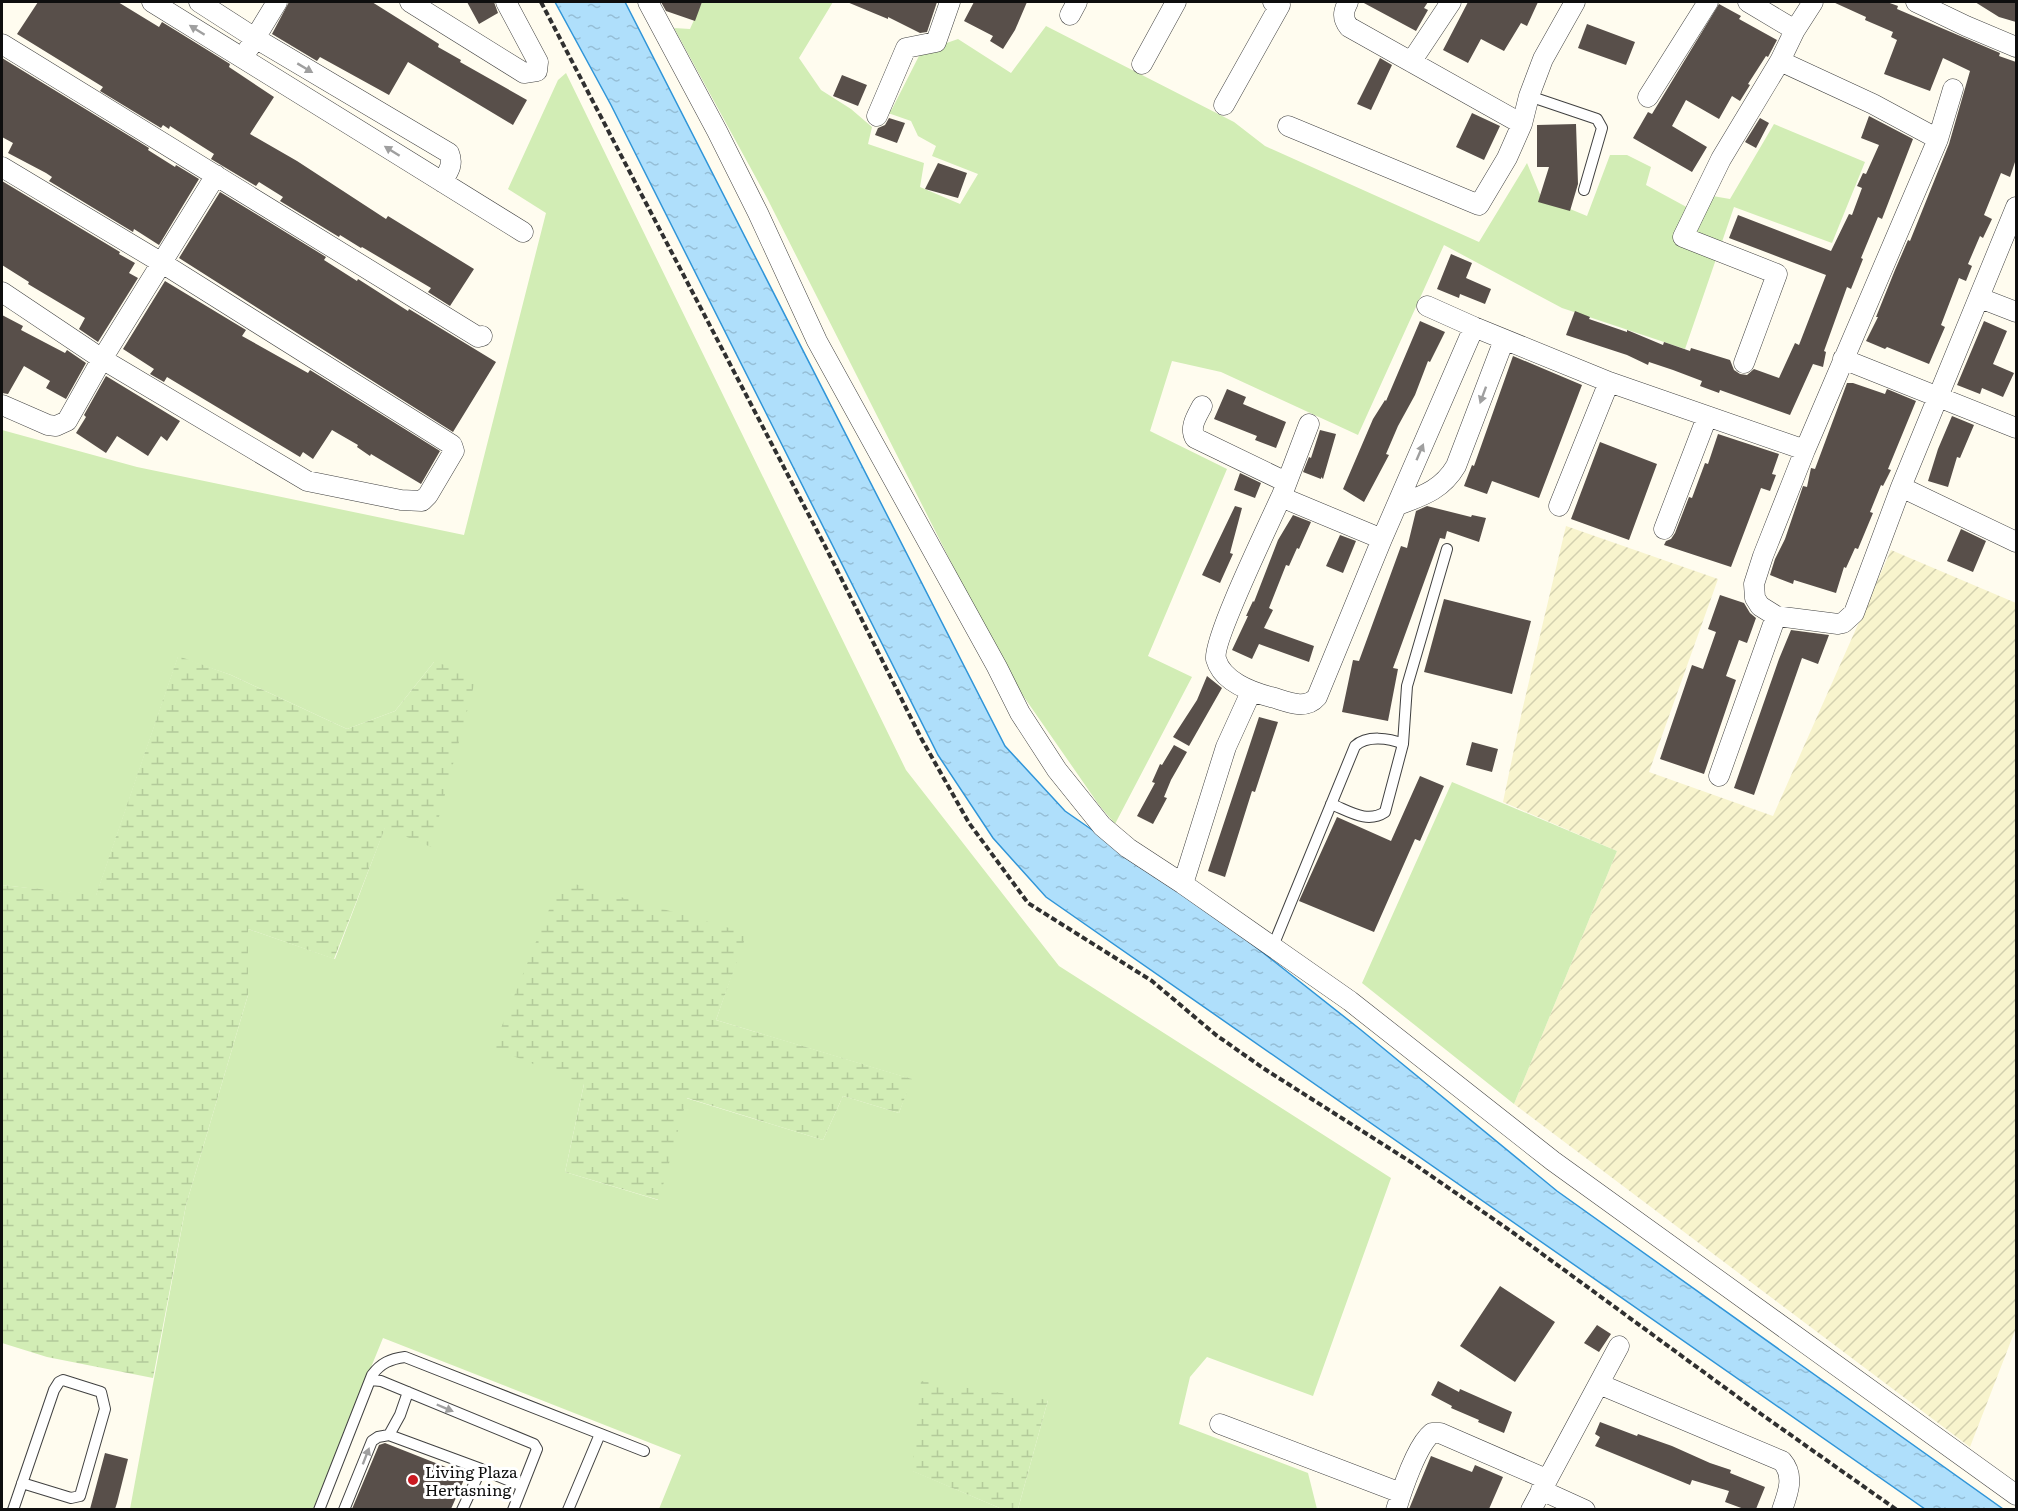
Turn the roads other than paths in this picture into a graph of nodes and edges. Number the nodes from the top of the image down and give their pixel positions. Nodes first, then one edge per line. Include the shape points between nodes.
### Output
1 (152, 2) edge
2 (199, 2) edge
3 (277, 2) edge
4 (410, 2) edge
5 (506, 2) edge
6 (648, 2) edge
7 (950, 2) edge
8 (1176, 2) edge
9 (1273, 2) edge
10 (1348, 2) edge
11 (1450, 2) edge
12 (1575, 2) edge
13 (1708, 2) edge
14 (1748, 2) edge
15 (1813, 2) edge
16 (1916, 2) edge
17 (1795, 30) junction
18 (255, 38) junction
19 (2, 44) edge
20 (2016, 47) edge
21 (243, 59) junction
22 (1780, 61) junction
23 (1411, 62) junction
24 (1142, 64) dead end
25 (1953, 89) dead end
26 (1529, 96) junction
27 (1648, 97) dead end
28 (1224, 105) dead end
29 (877, 116) dead end
30 (1522, 124) junction
31 (1288, 126) dead end
32 (1938, 139) junction
33 (2, 167) edge
34 (216, 175) junction
35 (442, 182) junction
36 (1584, 190) dead end
37 (2016, 207) edge
38 (523, 232) dead end
39 (162, 263) junction
40 (2, 292) edge
41 (1980, 298) junction
42 (1427, 306) dead end
43 (2016, 312) edge
44 (1474, 327) junction
45 (482, 336) dead end
46 (1504, 340) junction
47 (102, 359) junction
48 (1843, 359) junction
49 (1744, 363) dead end
50 (1608, 382) junction
51 (1937, 398) junction
52 (2, 405) edge
53 (1202, 406) dead end
54 (1707, 417) junction
55 (1309, 424) dead end
56 (2016, 428) edge
57 (1805, 450) junction
58 (1901, 487) junction
59 (1283, 489) junction
60 (1398, 506) junction
61 (1559, 506) dead end
62 (1664, 529) dead end
63 (1382, 539) junction
64 (2016, 542) edge
65 (1447, 549) dead end
66 (1776, 616) junction
67 (1251, 692) junction
68 (1403, 744) junction
69 (1719, 776) dead end
70 (1331, 804) junction
71 (1183, 884) junction
72 (1273, 946) junction
73 (1619, 1346) dead end
74 (371, 1380) junction
75 (1599, 1384) junction
76 (408, 1392) junction
77 (1220, 1424) dead end
78 (600, 1434) junction
79 (389, 1435) junction
80 (644, 1451) dead end
81 (481, 1469) junction
82 (22, 1483) junction
83 (1543, 1484) junction
84 (522, 1486) junction
85 (2016, 1495) edge
86 (1399, 1501) edge
87 (14, 1509) edge
88 (319, 1509) edge
89 (344, 1509) edge
90 (462, 1509) edge
91 (513, 1509) edge
92 (568, 1509) edge
93 (1531, 1509) edge
94 (1585, 1509) edge
95 (1782, 1509) edge

21 -> 1 street
2 - 18 street
3 - 18 street
4 - 5 street via 524,73 537,71 538,62
6 - 71 street via 758,213 817,341 1020,712 1057,770 1102,826
7 - 29 street via 936,42 906,48
8 - 24 street
9 - 28 street via 1280,5
10 - 23 street via 1343,20 1349,27
11 - 23 street
12 - 26 street
13 - 27 street
14 - 17 street
15 - 17 street
16 - 20 street
17 - 22 street
18 - 21 street
18 -> 35 street via 449,153 451,167
19 - 34 street
35 -> 21 street
22 - 32 street
22 - 49 street via 1721,159 1683,237 1777,274
23 - 30 street
25 - 32 street
26 - 30 street
26 - 36 lane via 1600,122 1602,128
30 - 31 street via 1479,205
32 - 48 street
33 - 39 street
34 - 39 street
34 - 45 street
35 - 38 street
37 - 41 street
39 - 47 street
39 - 47 street via 452,445 454,451 428,495 416,502 307,481
40 - 47 street
41 - 43 street
41 - 51 street
42 - 44 street
44 - 46 street
60 -> 44 street
46 - 50 street
46 -> 60 street via 1450,477 1434,490
47 - 52 street via 67,421 59,425 48,425
48 - 51 street
48 - 57 street
50 - 54 street
50 - 61 street
51 - 56 street
51 - 58 street
53 - 59 street via 1192,427 1195,438
54 - 57 street
54 - 62 street
55 - 59 street
57 - 66 street via 1754,584 1760,606
58 - 64 street
58 - 66 street via 1849,619 1838,624
59 - 63 street
59 - 67 street via 1215,651 1225,675
60 - 63 street
63 - 67 street via 1313,702 1299,705
65 - 68 lane via 1407,686
66 - 69 street
67 - 71 street via 1226,747
68 - 70 lane via 1373,738 1359,742
68 - 70 lane via 1385,812 1367,818
70 - 72 lane
71 - 72 street
72 - 85 street via 1350,1001 1553,1161
73 - 75 street
74 - 76 lane
74 - 78 lane via 380,1366 405,1357
74 - 88 lane
75 - 83 street
75 - 95 street via 1782,1461 1790,1473
76 - 79 lane
76 -> 84 lane via 534,1444 537,1449
77 - 86 street
78 - 80 lane
78 - 92 lane
79 - 81 lane
89 -> 79 lane via 372,1441
81 - 84 lane
81 - 90 lane
82 - 82 lane via 59,1382 70,1381 101,1392 105,1408 80,1496 71,1498
82 - 87 lane
83 - 86 street via 1440,1433 1432,1433 1423,1443
83 - 93 street
83 - 94 street
84 - 91 lane

